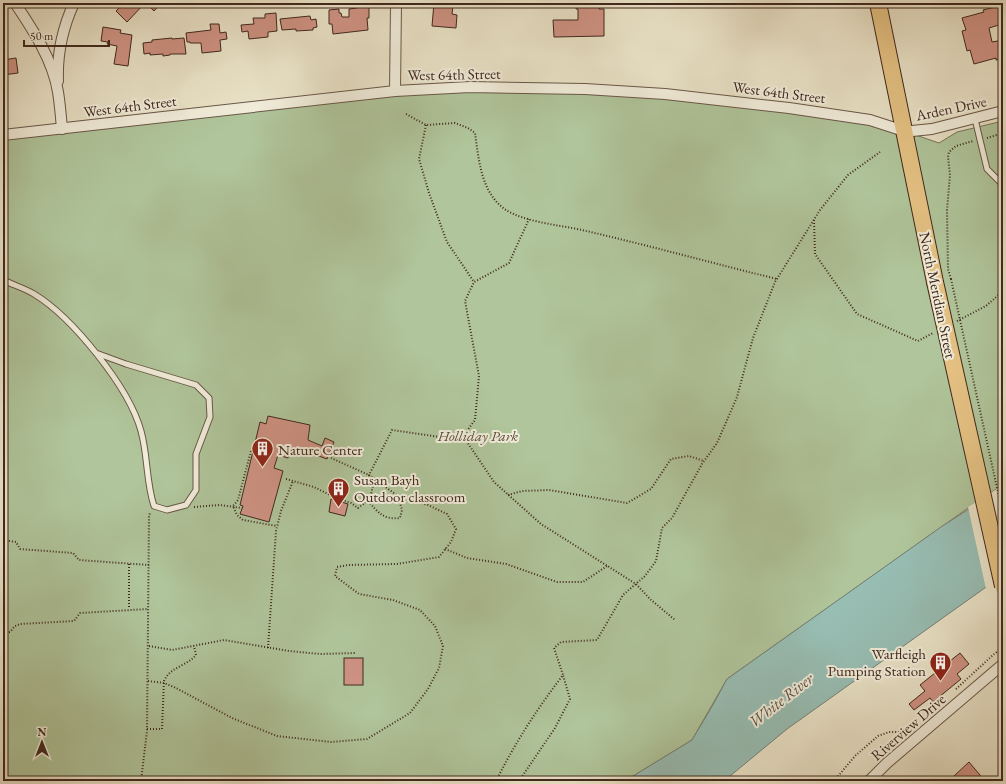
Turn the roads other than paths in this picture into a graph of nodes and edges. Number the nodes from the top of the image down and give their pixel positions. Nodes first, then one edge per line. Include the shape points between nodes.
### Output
1 (15, 3) edge
2 (74, 3) edge
3 (396, 3) edge
4 (878, 3) edge
5 (395, 90) junction
6 (58, 92) junction
7 (1003, 112) edge
8 (975, 119) junction
9 (62, 129) junction
10 (904, 131) junction
11 (3, 135) edge
12 (1000, 182) dead end
13 (3, 280) edge
14 (96, 353) junction
15 (1003, 586) edge
16 (1003, 664) edge
17 (869, 781) edge

1 - 6 street via 47,58
2 - 6 street via 61,46
3 - 5 street
4 - 10 main road, North Meridian Street
5 - 9 street, West 64th Street
5 - 10 street, West 64th Street via 470,87 585,89 665,94 870,120
6 - 9 street
7 - 8 street, Arden Drive
8 - 10 street, Arden Drive via 932,129
8 - 12 lane via 982,139 987,169
9 - 11 street, West 64th Street
10 - 15 main road, North Meridian Street, bridge
13 - 14 lane via 34,294 65,318
14 - 14 lane via 196,385 209,398 210,417 196,454 196,490 186,505 167,510 154,506 149,491 146,451 135,413
16 - 17 street, Riverview Drive

